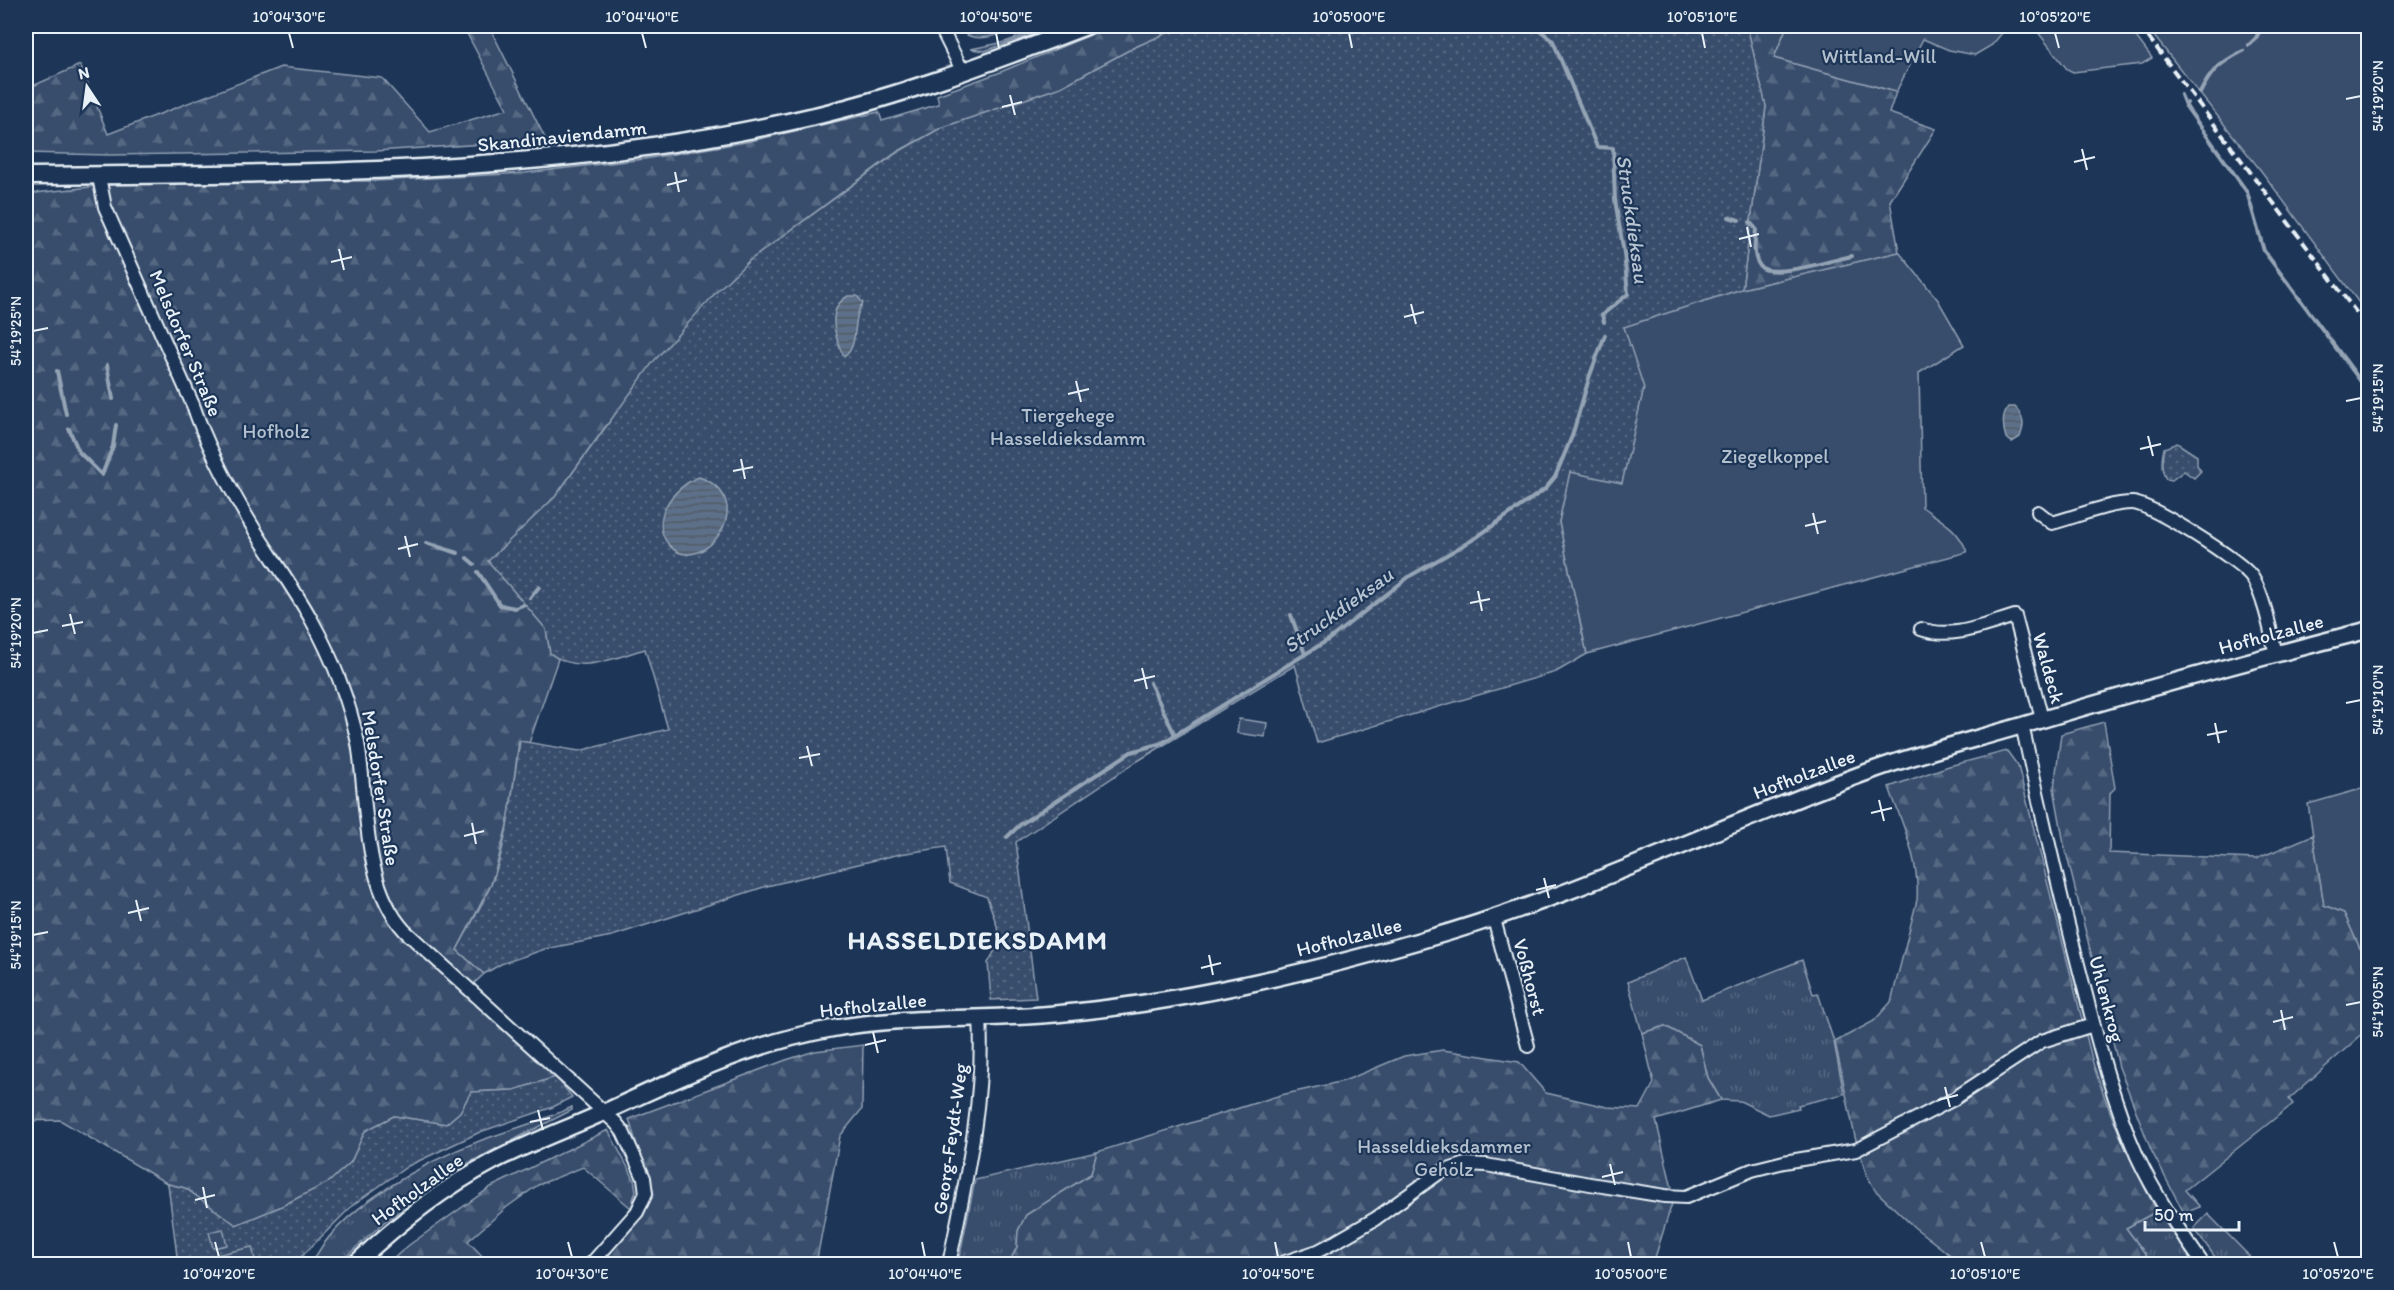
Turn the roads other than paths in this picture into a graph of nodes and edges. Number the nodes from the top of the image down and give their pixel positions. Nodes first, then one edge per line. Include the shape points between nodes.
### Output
1 (940, 26) edge
2 (1086, 26) edge
3 (963, 72) junction
4 (26, 176) edge
5 (99, 177) junction
6 (2038, 512) dead end
7 (1921, 629) dead end
8 (2368, 630) edge
9 (2276, 655) junction
10 (2042, 719) junction
11 (2022, 725) junction
12 (1494, 919) junction
13 (980, 1018) junction
14 (2093, 1025) junction
15 (1528, 1046) dead end
16 (604, 1112) junction
17 (355, 1264) edge
18 (591, 1264) edge
19 (949, 1264) edge
20 (1279, 1264) edge
21 (2203, 1264) edge

1 - 3 street
2 - 3 main road, Skandinaviendamm
3 - 5 main road, Skandinaviendamm via 914,90 820,115 634,150 463,167 364,172
4 - 5 main road, Skandinaviendamm
5 - 16 street, Melsdorfer Straße via 105,207 207,442 238,503 311,618 339,681 358,743 375,874 382,897 405,931
6 - 9 street via 2052,523 2133,503 2147,506 2248,571 2256,583
7 - 10 street, Waldeck via 1952,634 2015,616
8 - 9 street, Hofholzallee
9 - 10 street, Hofholzallee
10 - 11 street, Hofholzallee
11 - 12 street, Hofholzallee via 1869,771
11 - 14 street, Uhlenkrog
12 - 13 street, Hofholzallee via 1395,948 1198,994 1072,1012
12 - 15 street, Voßhorst
13 - 16 street, Hofholzallee via 904,1020 809,1033 738,1054
13 - 19 street, Georg-Feydt-Weg via 978,1104
14 - 20 street via 2042,1041 1952,1100 1856,1150 1752,1170 1686,1197 1466,1164 1439,1173 1337,1241
14 - 21 street, Uhlenkrog via 2114,1099 2138,1156 2169,1215
16 - 17 street, Hofholzallee via 489,1163 411,1215
16 - 18 street, Melsdorfer Straße via 623,1132 644,1178 646,1193 637,1212

